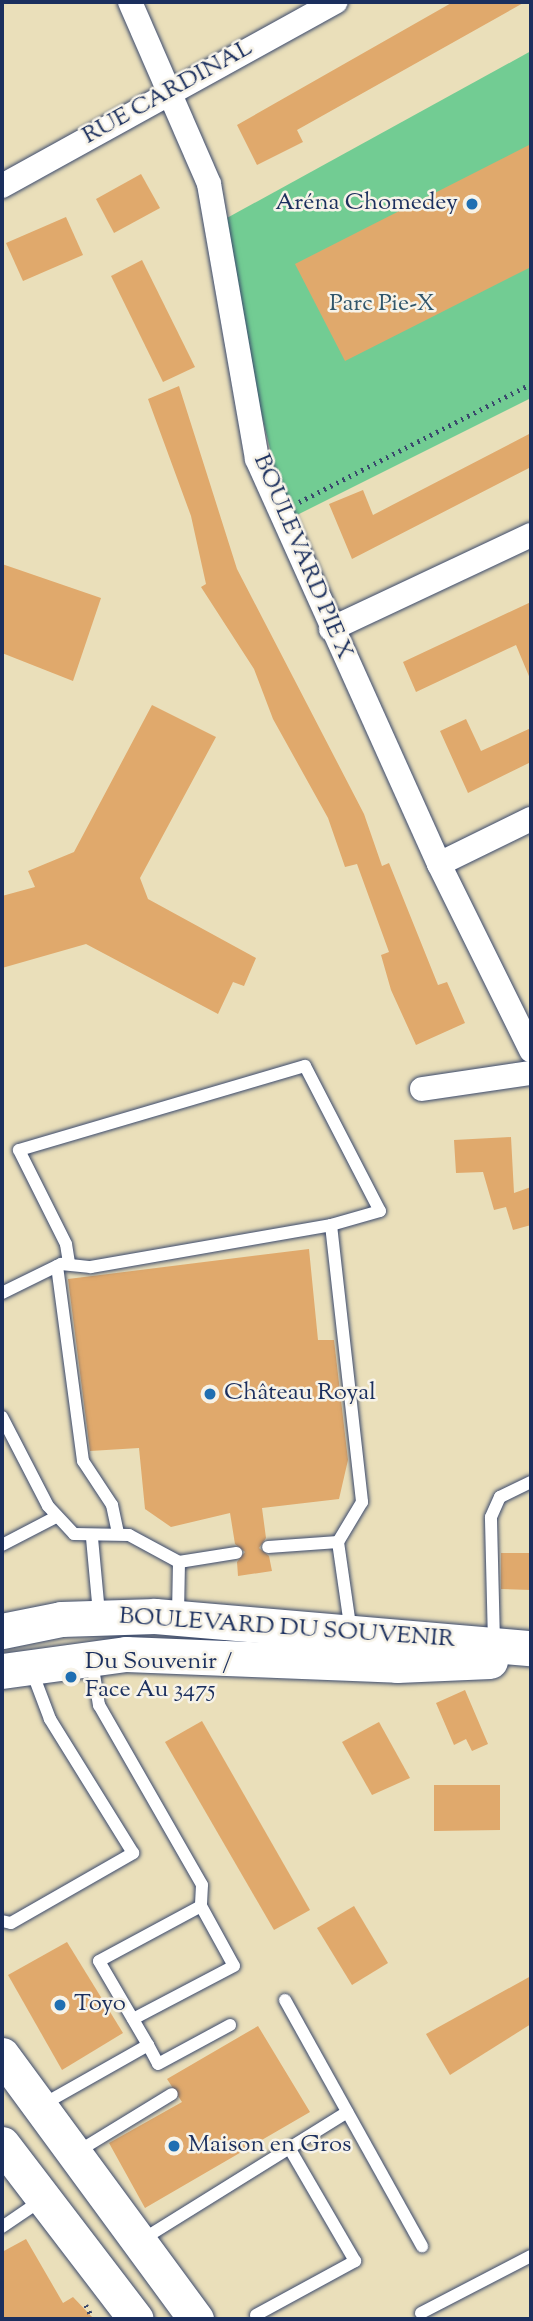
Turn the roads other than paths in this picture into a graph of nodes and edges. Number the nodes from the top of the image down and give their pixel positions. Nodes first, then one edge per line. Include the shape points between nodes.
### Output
1 (130, 2) edge
2 (336, 2) edge
3 (173, 89) junction
4 (2, 186) edge
5 (531, 535) edge
6 (331, 629) junction
7 (531, 819) edge
8 (439, 864) junction
9 (531, 1051) edge
10 (531, 1073) edge
11 (422, 1089) dead end
12 (331, 1225) junction
13 (63, 1265) junction
14 (2, 1293) edge
15 (2, 1417) edge
16 (531, 1482) edge
17 (56, 1517) junction
18 (118, 1533) junction
19 (92, 1538) junction
20 (338, 1542) junction
21 (2, 1545) edge
22 (268, 1546) dead end
23 (236, 1553) dead end
24 (179, 1562) junction
25 (99, 1616) junction
26 (177, 1617) junction
27 (2, 1631) edge
28 (351, 1648) junction
29 (531, 1648) edge
30 (494, 1653) junction
31 (531, 1655) edge
32 (92, 1657) junction
33 (16, 1668) edge
34 (201, 1906) junction
35 (2, 1921) edge
36 (285, 2000) dead end
37 (133, 2019) junction
38 (230, 2025) dead end
39 (148, 2045) junction
40 (2, 2056) edge
41 (172, 2094) dead end
42 (39, 2107) junction
43 (346, 2112) junction
44 (2, 2144) edge
45 (291, 2151) junction
46 (74, 2154) junction
47 (44, 2199) junction
48 (2, 2227) edge
49 (139, 2242) junction
50 (422, 2246) dead end
51 (531, 2256) edge
52 (421, 2314) dead end
53 (256, 2315) dead end
54 (136, 2319) edge
55 (196, 2319) edge

1 - 3 street, BOULEVARD PIE X
2 - 3 street, RUE CARDINAL
3 - 4 street, RUE CARDINAL
3 - 6 street, BOULEVARD PIE X via 209,184 257,459
5 - 6 street
6 - 8 street, BOULEVARD PIE X
7 - 8 street
8 - 9 street, BOULEVARD PIE X
10 - 11 street
12 - 13 lane via 91,1267
12 - 13 lane via 380,1211 305,1066 19,1150 66,1244
12 - 20 lane via 363,1494 359,1512
13 - 14 lane
13 - 18 lane via 83,1461 112,1505
15 - 17 lane
16 - 30 lane via 500,1497 491,1517
17 - 19 lane via 74,1534
17 - 21 lane
18 - 19 lane
18 - 24 lane
19 - 25 lane
20 - 22 lane
20 - 28 lane
23 - 24 lane
24 - 26 lane
25 - 26 street, BOULEVARD DU SOUVENIR
25 - 27 street, BOULEVARD DU SOUVENIR
26 - 28 street, BOULEVARD DU SOUVENIR
28 - 30 street, BOULEVARD DU SOUVENIR
28 - 32 street, BOULEVARD DU SOUVENIR
29 - 30 street, BOULEVARD DU SOUVENIR
30 - 31 street, BOULEVARD DU SOUVENIR
32 - 33 street, BOULEVARD DU SOUVENIR
32 - 34 lane via 99,1705 202,1885
33 - 35 lane via 133,1853 11,1923
34 - 37 lane via 234,1966
34 - 37 lane via 99,1961
36 - 43 lane
37 - 39 lane
38 - 39 lane via 158,2064
39 - 42 lane
40 - 42 street
41 - 46 lane
42 - 46 street
43 - 45 lane
43 - 50 lane
44 - 47 street
45 - 49 lane
45 - 53 lane via 355,2261
46 - 49 street
47 - 48 lane
47 - 54 street
49 - 55 street
51 - 52 lane

